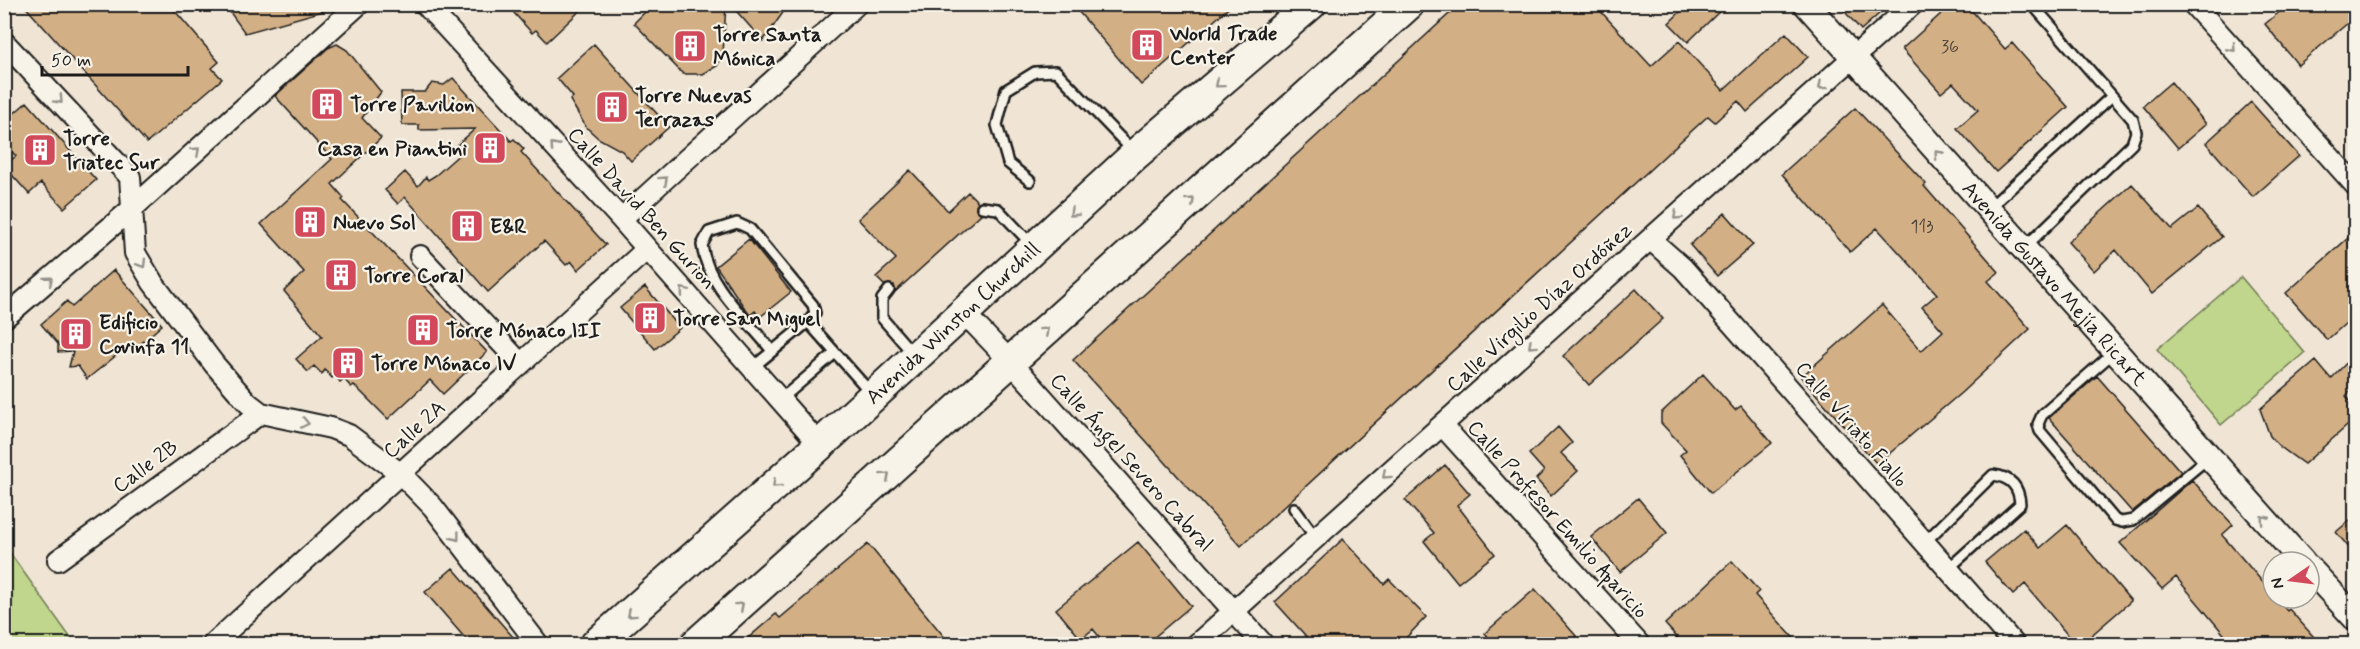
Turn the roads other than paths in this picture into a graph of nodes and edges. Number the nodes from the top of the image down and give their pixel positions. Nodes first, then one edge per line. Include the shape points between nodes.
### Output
1 (359, 4) edge
2 (425, 4) edge
3 (857, 4) edge
4 (1311, 4) edge
5 (1409, 4) edge
6 (1806, 4) edge
7 (1913, 4) edge
8 (2032, 4) edge
9 (2193, 4) edge
10 (4, 42) edge
11 (1852, 58) junction
12 (2112, 96) junction
13 (1136, 154) junction
14 (1030, 181) dead end
15 (2355, 186) edge
16 (134, 207) junction
17 (982, 207) dead end
18 (1988, 209) junction
19 (621, 219) junction
20 (1650, 239) junction
21 (647, 249) junction
22 (1035, 249) junction
23 (2024, 249) junction
24 (420, 256) dead end
25 (889, 290) dead end
26 (963, 312) junction
27 (4, 318) edge
28 (808, 321) junction
29 (772, 351) junction
30 (2115, 351) junction
31 (836, 352) junction
32 (915, 357) junction
33 (1011, 362) junction
34 (521, 364) junction
35 (752, 368) junction
36 (873, 395) junction
37 (780, 400) junction
38 (261, 413) junction
39 (1442, 425) junction
40 (820, 445) junction
41 (2208, 458) junction
42 (401, 474) junction
43 (1294, 508) dead end
44 (1316, 538) junction
45 (1924, 543) junction
46 (2292, 550) edge
47 (58, 560) dead end
48 (1947, 569) junction
49 (2321, 581) edge
50 (1233, 612) junction
51 (2355, 619) edge
52 (213, 645) edge
53 (538, 645) edge
54 (596, 645) edge
55 (696, 645) edge
56 (1197, 645) edge
57 (1263, 645) edge
58 (1639, 645) edge
59 (2014, 645) edge

16 -> 1 street
19 -> 2 street, Calle David Ben Gurion
19 -> 3 street
4 -> 13 main road, Avenida Winston Churchill
33 -> 5 main road
6 - 11 street, Avenida Gustavo Mejía Ricart
7 - 11 street, Calle Virgilio Díaz Ordóñez
8 - 12 lane
9 -> 15 street
10 -> 16 street via 130,177
18 -> 11 street, Avenida Gustavo Mejía Ricart
11 -> 20 street, Calle Virgilio Díaz Ordóñez
12 - 18 lane
12 - 23 lane via 2133,120 2135,139
13 - 14 lane via 1056,71 1035,72 1006,90 997,125 1008,163
13 -> 22 main road, Avenida Winston Churchill
27 -> 16 street
16 -> 38 street via 133,246 153,283 214,364
17 - 22 lane via 998,209
18 - 23 street, Avenida Gustavo Mejía Ricart
19 - 21 street, Calle David Ben Gurion
20 -> 39 street, Calle Virgilio Díaz Ordóñez
20 - 45 street, Calle Viriato Fiallo via 1683,268
21 - 34 street, Calle 2A
35 -> 21 street, Calle David Ben Gurion
22 - 26 main road, Avenida Winston Churchill
23 - 30 street, Avenida Gustavo Mejía Ricart
24 - 34 street
25 - 32 lane via 882,299 882,318
26 - 32 main road, Avenida Winston Churchill
26 - 33 street, Calle Ángel Severo Cabral
28 - 29 lane
28 - 29 lane via 815,314 813,305 750,229 737,223 709,232 702,245 707,264
28 - 31 lane
29 - 35 lane
30 - 41 street, Avenida Gustavo Mejía Ricart
30 - 41 lane via 2042,415 2038,424 2115,520 2133,520
31 - 36 lane
31 - 37 lane
32 - 36 main road, Avenida Winston Churchill
33 - 50 street, Calle Ángel Severo Cabral
55 -> 33 main road
34 - 42 street, Calle 2A
35 - 37 street, Calle David Ben Gurion
36 - 40 main road, Avenida Winston Churchill
37 - 40 street, Calle David Ben Gurion
38 -> 42 street via 349,435
38 - 47 street, Calle 2B
39 -> 44 street, Calle Virgilio Díaz Ordóñez
39 - 58 street, Calle Profesor Emilio Aparicio
40 -> 54 main road, Avenida Winston Churchill
46 -> 41 street, Avenida Gustavo Mejía Ricart
42 - 52 street, Calle 2A
42 -> 53 street via 433,507
43 - 44 lane
44 - 50 street, Calle Virgilio Díaz Ordóñez
45 - 48 street, Calle Viriato Fiallo
45 - 48 lane via 1993,475 2013,483 2020,504
48 - 59 street, Calle Viriato Fiallo
49 - 51 street
50 - 56 street, Calle Virgilio Díaz Ordóñez
50 - 57 street, Calle Ángel Severo Cabral

